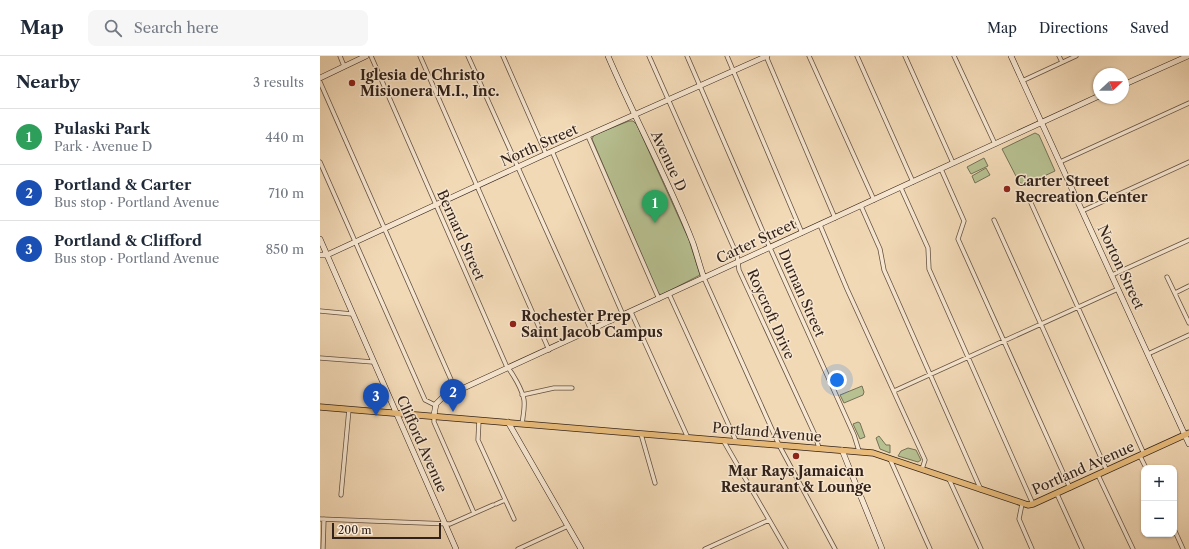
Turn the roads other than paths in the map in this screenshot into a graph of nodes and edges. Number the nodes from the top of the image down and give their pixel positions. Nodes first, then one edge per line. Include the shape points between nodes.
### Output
1 (340, 56) edge
2 (366, 56) edge
3 (370, 56) edge
4 (420, 56) edge
5 (468, 56) edge
6 (503, 56) edge
7 (608, 56) edge
8 (649, 56) edge
9 (687, 56) edge
10 (727, 56) edge
11 (767, 56) edge
12 (809, 56) edge
13 (857, 56) edge
14 (905, 56) edge
15 (954, 56) edge
16 (1011, 56) edge
17 (1059, 56) edge
18 (1076, 56) edge
19 (1188, 56) edge
20 (1062, 62) junction
21 (344, 66) junction
22 (734, 71) junction
23 (320, 78) edge
24 (1022, 81) junction
25 (320, 82) edge
26 (1129, 82) edge
27 (700, 86) junction
28 (1093, 99) edge
29 (668, 100) junction
30 (1189, 103) edge
31 (634, 116) junction
32 (1041, 122) junction
33 (588, 136) junction
34 (995, 144) junction
35 (552, 151) junction
36 (546, 154) junction
37 (320, 162) edge
38 (1060, 162) junction
39 (1189, 162) edge
40 (953, 163) junction
41 (518, 166) junction
42 (941, 169) junction
43 (913, 182) junction
44 (477, 185) junction
45 (901, 188) junction
46 (874, 200) junction
47 (1031, 203) dead end
48 (435, 205) junction
49 (861, 206) junction
50 (1082, 211) junction
51 (835, 218) junction
52 (994, 220) dead end
53 (820, 224) junction
54 (384, 228) junction
55 (802, 233) junction
56 (320, 239) edge
57 (1189, 240) edge
58 (355, 242) junction
59 (770, 248) junction
60 (327, 254) junction
61 (320, 255) edge
62 (738, 263) junction
63 (1112, 275) junction
64 (1167, 277) dead end
65 (704, 278) junction
66 (1189, 286) edge
67 (1118, 289) junction
68 (1175, 293) junction
69 (669, 294) junction
70 (659, 299) junction
71 (1078, 307) junction
72 (320, 311) edge
73 (631, 312) junction
74 (352, 314) junction
75 (623, 315) junction
76 (1041, 324) junction
77 (1189, 324) edge
78 (591, 330) junction
79 (1189, 335) edge
80 (1004, 341) junction
81 (549, 350) junction
82 (1148, 354) junction
83 (968, 357) junction
84 (320, 358) edge
85 (373, 362) junction
86 (508, 368) junction
87 (930, 375) junction
88 (572, 388) dead end
89 (456, 391) junction
90 (894, 391) junction
91 (522, 395) junction
92 (435, 405) junction
93 (320, 407) edge
94 (349, 409) junction
95 (395, 412) junction
96 (434, 415) junction
97 (479, 420) junction
98 (508, 422) junction
99 (522, 424) junction
100 (641, 434) junction
101 (1187, 434) edge
102 (688, 438) junction
103 (723, 440) junction
104 (736, 441) junction
105 (1189, 444) edge
106 (779, 445) junction
107 (819, 448) junction
108 (842, 450) junction
109 (859, 451) junction
110 (1142, 455) junction
111 (890, 458) junction
112 (1145, 465) edge
113 (922, 469) junction
114 (1107, 471) junction
115 (1098, 475) junction
116 (949, 479) junction
117 (655, 484) dead end
118 (1070, 488) junction
119 (982, 490) junction
120 (1056, 494) junction
121 (341, 495) dead end
122 (505, 500) junction
123 (1022, 504) junction
124 (1033, 504) junction
125 (474, 513) junction
126 (322, 519) edge
127 (514, 519) dead end
128 (769, 520) junction
129 (444, 524) junction
130 (568, 526) junction
131 (1177, 536) edge
132 (323, 549) edge
133 (456, 549) edge
134 (518, 549) edge
135 (581, 549) edge
136 (705, 549) edge
137 (786, 549) edge
138 (834, 549) edge
139 (882, 549) edge
140 (930, 549) edge
141 (981, 549) edge
142 (1031, 549) edge
143 (1082, 549) edge
144 (1133, 549) edge
145 (1183, 549) edge

1 - 21 street
2 - 21 main road
3 - 48 street, Bernard Street
4 - 44 street
5 - 41 street
6 - 36 street
7 - 31 main road, Avenue D
8 - 29 street, Roycroft Drive
9 - 27 street, Durnan Street
10 - 22 street
11 - 22 main road, North Street
11 - 51 street
12 - 46 street
13 - 43 street
14 - 40 street
15 - 34 street
16 - 24 main road, Norton Street
17 - 20 street
18 - 20 street
19 - 26 main road
20 - 24 street
21 - 23 main road
22 - 27 main road, North Street
22 - 55 street
24 - 32 main road, Norton Street
25 - 54 street
27 - 29 main road, North Street
27 - 59 street, Durnan Street
28 - 32 main road, Carter Street
29 - 31 main road, North Street
29 - 62 street, Roycroft Drive via 737,255
30 - 38 street
31 - 33 main road, North Street
31 - 65 main road, Avenue D via 653,152 685,226
32 - 34 main road, Carter Street
32 - 38 main road, Norton Street
33 - 35 main road, North Street
33 - 70 street
34 - 40 main road, Carter Street
35 - 36 main road, North Street
35 - 75 street
36 - 41 main road, North Street
37 - 58 street
38 - 50 main road, Norton Street
39 - 50 street
40 - 42 main road, Carter Street
41 - 44 main road, North Street
41 - 78 street
42 - 43 main road, Carter Street
42 - 80 street via 964,222 958,239
43 - 45 main road, Carter Street
44 - 48 main road, North Street
44 - 81 street
45 - 46 main road, Carter Street
45 - 83 street via 928,248 929,269
46 - 49 main road, Carter Street
47 - 71 street
48 - 54 main road, North Street
48 - 86 street, Bernard Street
49 - 51 main road, Carter Street
49 - 87 street via 880,249 884,270
50 - 63 main road, Norton Street
51 - 53 main road, Carter Street
52 - 76 street
53 - 55 main road, Carter Street
53 - 90 street via 847,290
54 - 58 main road, North Street
54 - 89 street
55 - 59 main road, Carter Street
56 - 60 main road, Clifford Avenue
57 - 63 street
58 - 60 main road, North Street
58 - 92 street via 425,401
59 - 62 main road, Carter Street
59 - 109 street, Durnan Street
60 - 61 main road, North Street
60 - 74 main road, Clifford Avenue
62 - 65 main road, Carter Street
62 - 107 street, Roycroft Drive
63 - 67 main road, Norton Street
64 - 68 street
65 - 69 main road, Carter Street
65 - 106 street
66 - 68 street
67 - 71 street
67 - 82 main road, Norton Street
68 - 77 street
69 - 70 main road, Carter Street
69 - 104 street
70 - 73 main road, Carter Street
71 - 76 street
71 - 110 street
72 - 74 street
73 - 75 main road, Carter Street
73 - 102 street
74 - 85 main road, Clifford Avenue
75 - 78 main road, Carter Street
76 - 80 street
76 - 114 street
78 - 81 main road, Carter Street
79 - 82 street
80 - 83 street
80 - 118 street
81 - 86 main road, Carter Street
82 - 101 main road, Norton Street
83 - 87 street
83 - 124 street
84 - 85 street
85 - 95 main road, Clifford Avenue
86 - 89 main road, Carter Street
86 - 91 street, Bernard Street
87 - 90 street
87 - 119 street
88 - 91 street via 554,388
89 - 92 main road, Carter Street via 440,399
90 - 113 street via 925,460
91 - 99 street, Bernard Street
92 - 96 main road
93 - 94 main road, Portland Avenue
94 - 95 main road, Portland Avenue
94 - 121 street
95 - 96 main road, Portland Avenue
95 - 129 main road, Clifford Avenue
96 - 97 main road, Portland Avenue
96 - 125 street via 434,422
97 - 98 main road, Portland Avenue
97 - 122 street via 478,440
98 - 99 main road, Portland Avenue
98 - 130 main road
99 - 100 main road, Portland Avenue
100 - 102 main road, Portland Avenue
100 - 117 street
101 - 105 main road, Norton Street
101 - 110 main road, Portland Avenue
102 - 103 main road, Portland Avenue
103 - 104 main road, Portland Avenue
103 - 128 street
104 - 106 main road, Portland Avenue
106 - 107 main road, Portland Avenue
106 - 138 street
107 - 108 main road, Portland Avenue
108 - 109 main road, Portland Avenue
108 - 139 main road
109 - 111 main road, Portland Avenue
110 - 112 street
110 - 114 main road, Portland Avenue
111 - 113 main road, Portland Avenue
111 - 140 street
113 - 116 main road, Portland Avenue
114 - 115 main road, Portland Avenue
115 - 118 main road, Portland Avenue
115 - 144 street
116 - 119 main road, Portland Avenue
116 - 141 street
118 - 120 main road, Portland Avenue
119 - 123 main road, Portland Avenue
120 - 124 main road, Portland Avenue
120 - 143 street
122 - 125 street
122 - 127 street
123 - 124 main road, Portland Avenue
123 - 142 street via 1020,519
125 - 129 street via 450,524
126 - 129 street
126 - 132 street
128 - 136 street
128 - 137 street
129 - 133 main road, Clifford Avenue
130 - 134 street
130 - 135 main road
131 - 145 street

